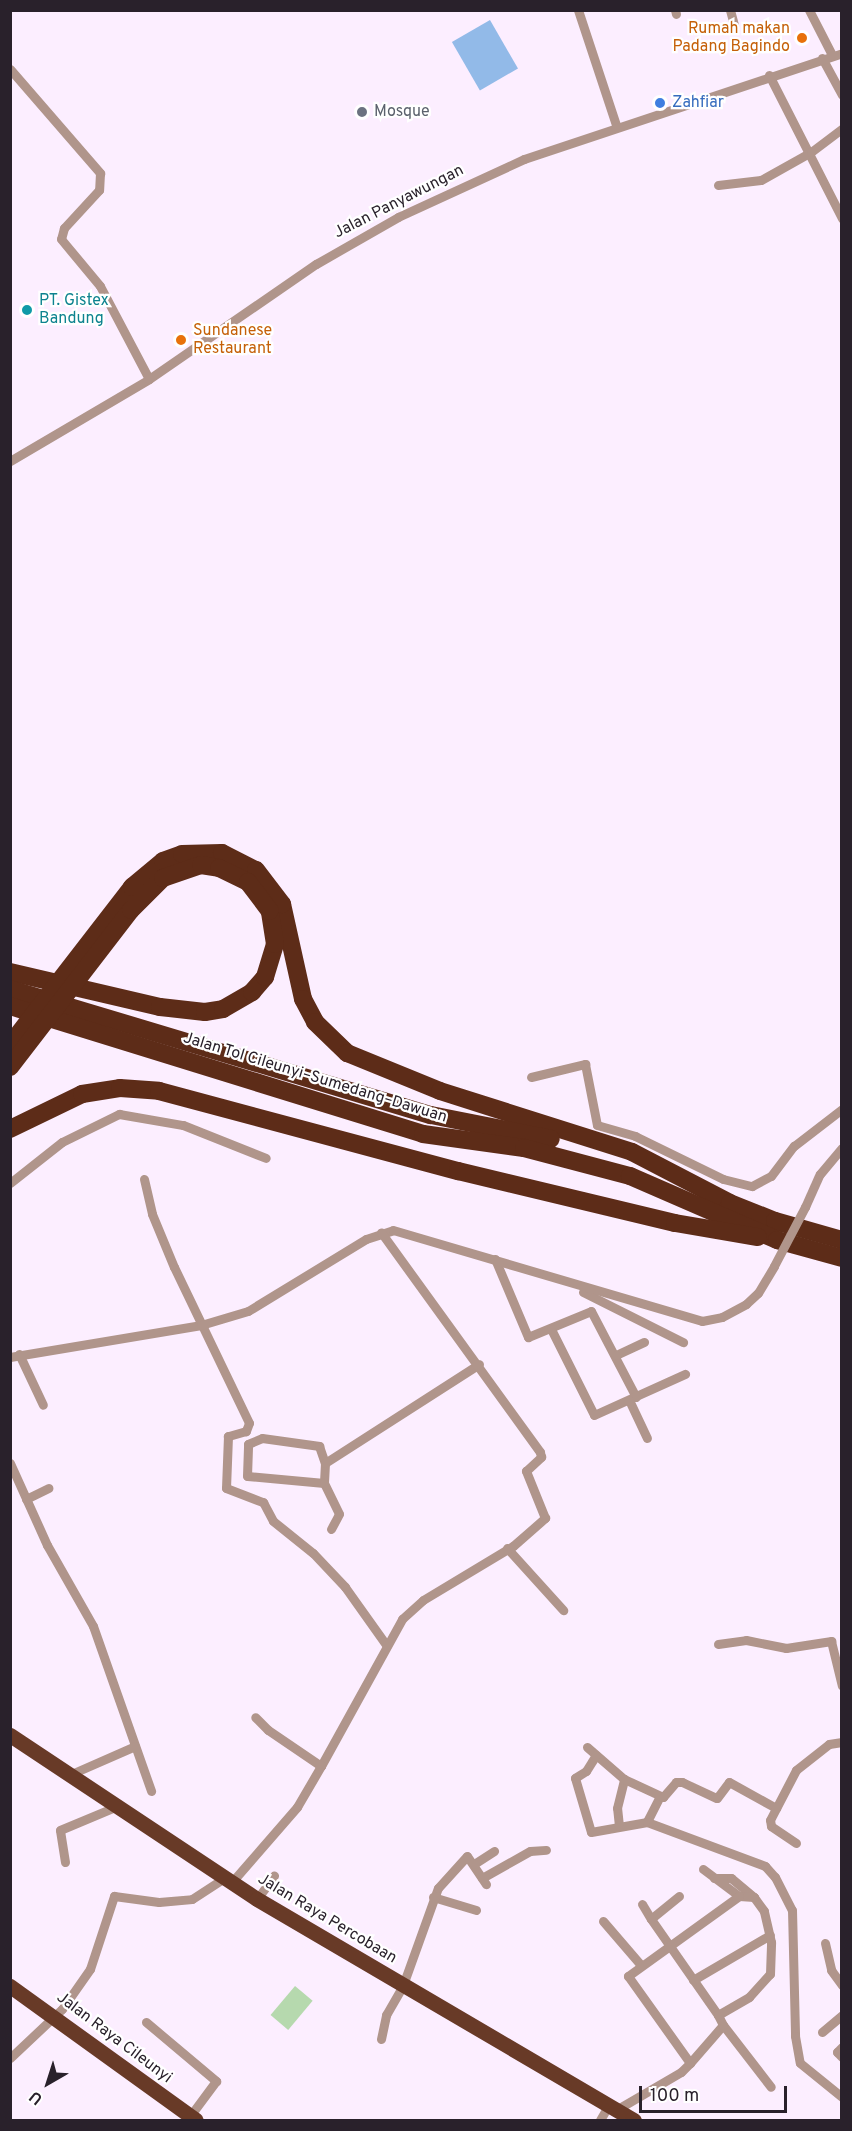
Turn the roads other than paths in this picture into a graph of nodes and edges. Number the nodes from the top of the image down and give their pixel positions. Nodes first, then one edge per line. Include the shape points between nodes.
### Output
1 (578, 10) edge
2 (730, 10) edge
3 (809, 10) edge
4 (734, 25) dead end
5 (832, 55) edge
6 (10, 69) edge
7 (769, 75) junction
8 (842, 95) edge
9 (615, 125) junction
10 (842, 129) edge
11 (811, 152) junction
12 (718, 185) dead end
13 (842, 218) edge
14 (149, 379) junction
15 (10, 461) edge
16 (276, 908) junction
17 (10, 972) edge
18 (10, 989) edge
19 (10, 1006) edge
20 (10, 1045) edge
21 (10, 1067) edge
22 (531, 1077) dead end
23 (842, 1109) edge
24 (10, 1129) edge
25 (842, 1148) edge
26 (266, 1158) dead end
27 (144, 1179) dead end
28 (679, 1179) junction
29 (10, 1183) edge
30 (381, 1232) junction
31 (777, 1240) junction
32 (842, 1240) edge
33 (842, 1258) edge
34 (495, 1259) junction
35 (559, 1280) junction
36 (201, 1325) junction
37 (551, 1329) junction
38 (644, 1342) dead end
39 (683, 1342) dead end
40 (616, 1354) junction
41 (15, 1355) edge
42 (479, 1364) junction
43 (685, 1374) dead end
44 (632, 1398) junction
45 (43, 1405) dead end
46 (647, 1438) dead end
47 (10, 1463) edge
48 (325, 1463) junction
49 (324, 1483) junction
50 (49, 1488) dead end
51 (26, 1499) junction
52 (331, 1529) dead end
53 (507, 1548) junction
54 (563, 1610) dead end
55 (718, 1644) dead end
56 (387, 1646) junction
57 (842, 1686) edge
58 (255, 1717) dead end
59 (10, 1735) edge
60 (842, 1742) edge
61 (135, 1746) junction
62 (587, 1747) dead end
63 (596, 1755) junction
64 (321, 1766) junction
65 (69, 1774) junction
66 (624, 1779) junction
67 (151, 1791) dead end
68 (660, 1796) junction
69 (115, 1807) junction
70 (776, 1808) junction
71 (647, 1822) junction
72 (619, 1826) junction
73 (796, 1843) dead end
74 (546, 1850) dead end
75 (494, 1851) dead end
76 (65, 1862) dead end
77 (474, 1864) junction
78 (703, 1869) dead end
79 (274, 1876) dead end
80 (714, 1878) junction
81 (228, 1880) junction
82 (680, 1896) dead end
83 (739, 1896) junction
84 (433, 1897) junction
85 (754, 1897) junction
86 (257, 1899) junction
87 (642, 1904) dead end
88 (476, 1910) dead end
89 (651, 1919) junction
90 (603, 1922) dead end
91 (770, 1935) junction
92 (825, 1943) dead end
93 (670, 1946) junction
94 (640, 1964) junction
95 (693, 1980) junction
96 (842, 1984) edge
97 (403, 1985) junction
98 (10, 1986) edge
99 (56, 2015) junction
100 (718, 2015) junction
101 (842, 2015) edge
102 (146, 2022) dead end
103 (723, 2025) junction
104 (822, 2032) dead end
105 (381, 2039) dead end
106 (842, 2047) edge
107 (842, 2057) edge
108 (10, 2058) edge
109 (690, 2062) junction
110 (771, 2087) dead end
111 (842, 2097) edge
112 (621, 2114) edge
113 (193, 2118) edge
114 (600, 2121) edge

1 - 9 street
2 - 4 street
3 - 5 street
5 - 7 street, Jalan Panyawungan
5 - 8 street
6 - 14 street via 100,173 99,190 64,228 61,239 100,285
7 - 9 street, Jalan Panyawungan
7 - 11 street
9 - 14 street, Jalan Panyawungan via 481,176 359,237
10 - 11 street
11 - 12 street via 761,180
11 - 13 street
14 - 15 street, Jalan Panyawungan
16 - 17 highway via 274,944 265,977 252,992 223,1010 160,1007
16 - 20 highway, bridge via 256,870 231,856 203,852 163,861 132,886
16 - 21 highway, bridge via 248,882 219,868 201,865 163,878 131,910
16 - 28 highway via 303,999 315,1022 347,1053 440,1091 632,1152
18 - 28 highway, Jalan Tol Cileunyi–Sumedang–Dawuan via 431,1115 568,1142
19 - 31 highway, Jalan Tol Cileunyi–Sumedang–Dawuan via 423,1134 524,1148 630,1176
22 - 23 street via 585,1064 597,1125 635,1136 723,1179 752,1186 771,1176 794,1146
24 - 31 highway via 82,1094 137,1088 675,1222
25 - 35 street, bridge via 820,1174 758,1293 746,1305 722,1317 702,1321
26 - 29 street via 183,1125 119,1114 62,1142
27 - 36 street via 152,1214
28 - 32 highway via 775,1221
30 - 34 street via 405,1231
30 - 36 street via 254,1308
30 - 42 street
31 - 33 highway
34 - 35 street
34 - 37 street via 528,1336
35 - 39 street
36 - 41 street
36 - 56 street via 249,1423 246,1431 228,1436 226,1488 263,1502 273,1521 313,1553 345,1587
37 - 40 street via 591,1311
37 - 44 street via 592,1414
38 - 40 street
40 - 44 street
41 - 45 street
42 - 48 street
42 - 53 street via 542,1456 526,1471 544,1521
43 - 44 street
44 - 46 street
47 - 51 street
48 - 49 street
48 - 49 street via 317,1445 262,1438 248,1443 249,1477
49 - 52 street via 339,1514
50 - 51 street
51 - 61 street via 93,1626
53 - 54 street
53 - 56 street via 423,1600 402,1619
55 - 57 street via 746,1640 786,1648 831,1641
56 - 64 street
58 - 64 street
59 - 65 highway, Jalan Raya Percobaan
60 - 70 street via 829,1744 798,1769
61 - 65 street
61 - 67 street
62 - 63 street
63 - 66 street
63 - 72 street via 586,1771 575,1778 591,1832
64 - 81 street via 297,1807
65 - 69 highway, Jalan Raya Percobaan
66 - 68 street
66 - 72 street via 617,1808
68 - 70 street via 666,1797 676,1782 682,1782 717,1798 729,1782
68 - 71 street
69 - 76 street via 60,1830
69 - 81 highway, Jalan Raya Percobaan
70 - 73 street via 771,1826
71 - 72 street
71 - 111 street via 765,1866 775,1877 792,1910 795,2036 800,2063
74 - 77 street via 530,1851 484,1881
75 - 77 street
77 - 84 street via 467,1856
78 - 80 street
79 - 86 street
80 - 83 street
80 - 85 street via 731,1878
81 - 86 highway, Jalan Raya Percobaan
81 - 99 street via 192,1899 159,1902 114,1896 90,1969
82 - 89 street
83 - 85 street
83 - 93 street
84 - 88 street
84 - 97 street
85 - 91 street via 765,1911
86 - 97 highway, Jalan Raya Percobaan
87 - 89 street
89 - 93 street
90 - 94 street
91 - 95 street
91 - 100 street via 771,1974 749,1997
92 - 96 street via 831,1970
93 - 94 street
93 - 95 street
94 - 109 street via 628,1978
95 - 100 street
97 - 105 street via 386,2015
97 - 112 highway, Jalan Raya Percobaan
98 - 99 highway, Jalan Raya Cileunyi
99 - 108 street
99 - 113 highway, Jalan Raya Cileunyi
100 - 103 street
101 - 104 street
102 - 113 street via 216,2081
103 - 109 street
103 - 110 street
106 - 107 street via 837,2052
109 - 112 street via 670,2081
112 - 114 street

